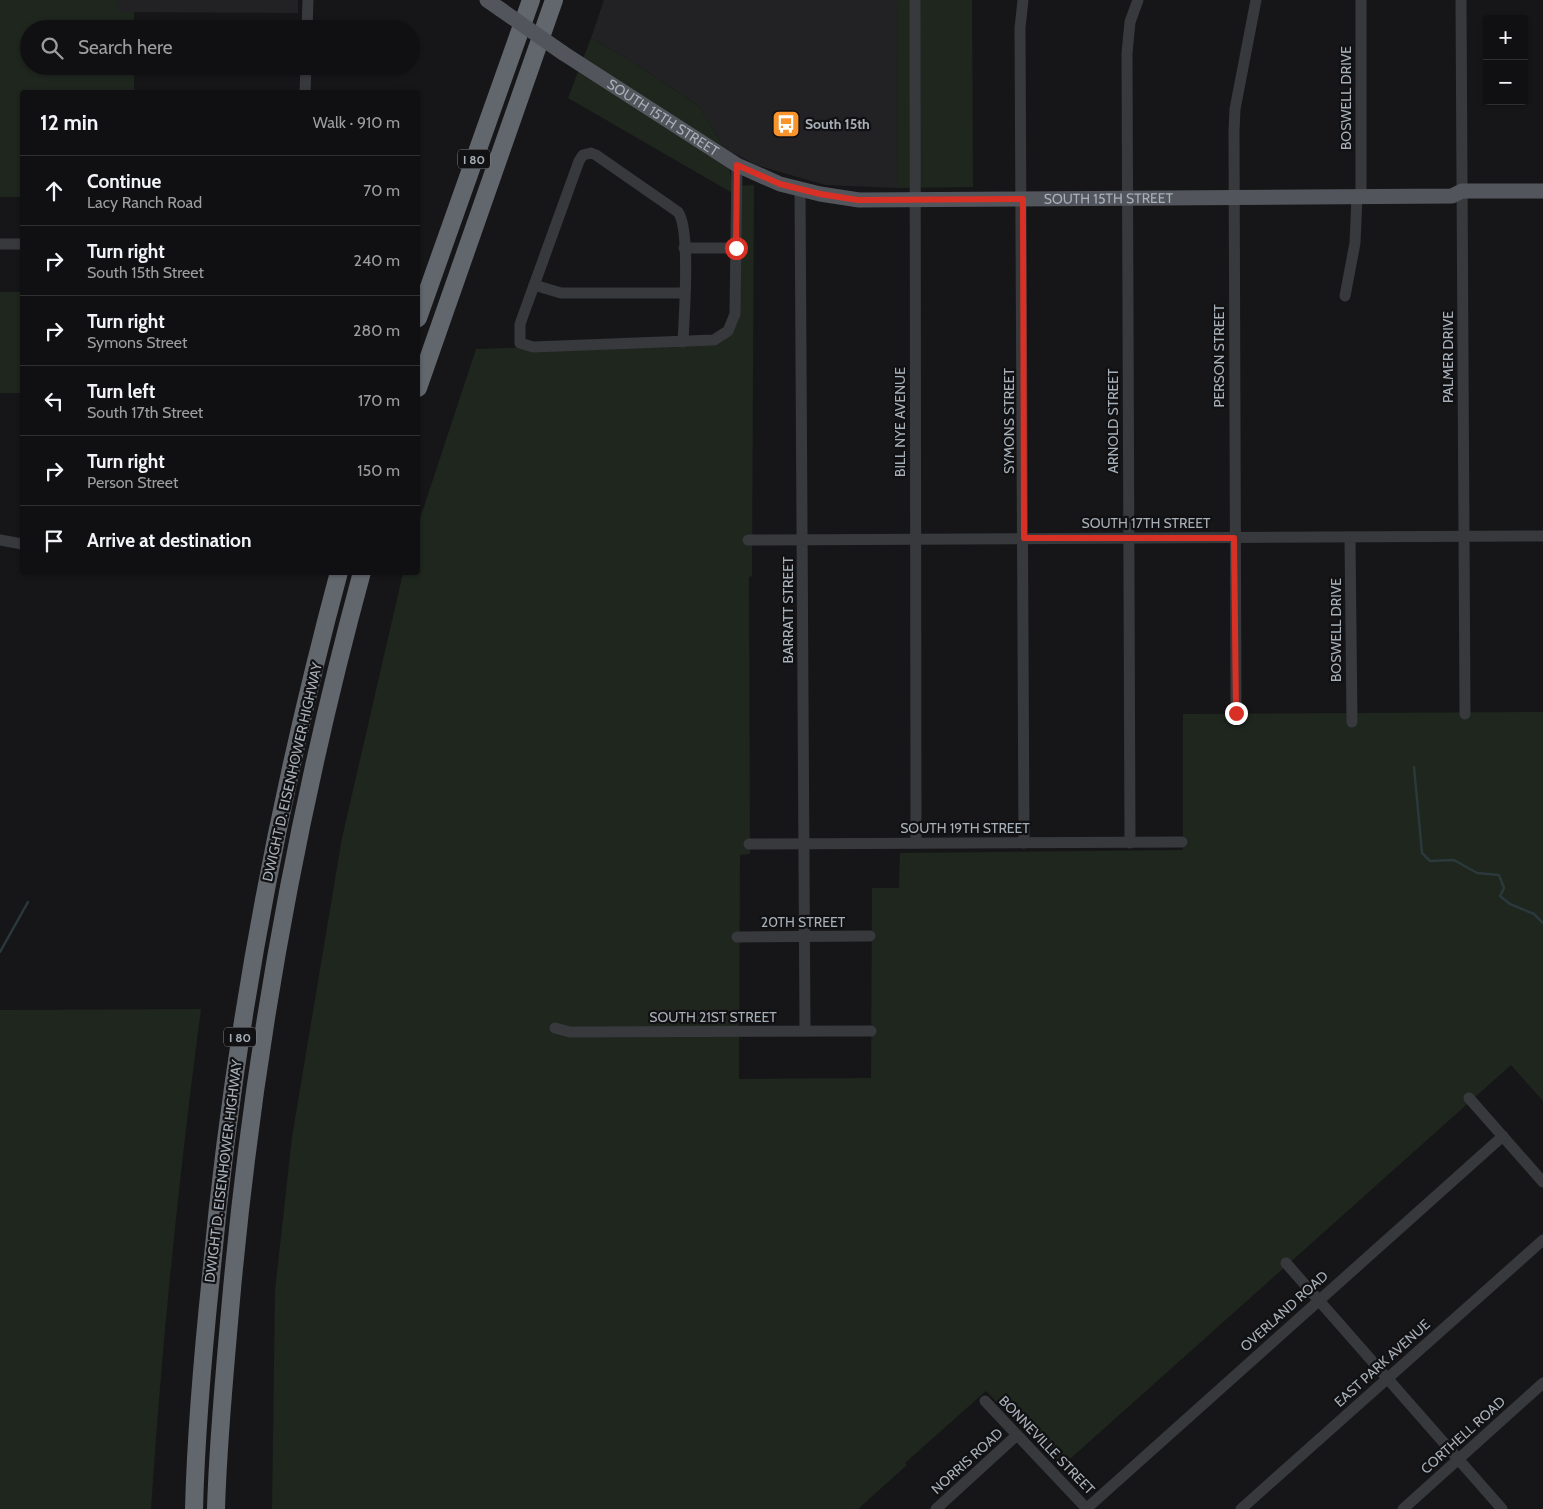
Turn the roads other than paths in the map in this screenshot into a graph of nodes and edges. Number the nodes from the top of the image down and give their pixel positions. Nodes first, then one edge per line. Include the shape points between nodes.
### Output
1 (308, 0) edge
2 (488, 0) edge
3 (531, 0) edge
4 (554, 0) edge
5 (915, 0) edge
6 (1023, 0) edge
7 (1138, 0) edge
8 (1256, 0) edge
9 (1361, 0) edge
10 (1461, 0) edge
11 (307, 20) edge
12 (306, 75) edge
13 (305, 90) edge
14 (737, 165) junction
15 (800, 189) junction
16 (1462, 191) junction
17 (1543, 191) edge
18 (1359, 197) junction
19 (1128, 198) junction
20 (1235, 198) junction
21 (1023, 199) junction
22 (915, 200) junction
23 (0, 244) edge
24 (20, 244) edge
25 (684, 248) junction
26 (736, 248) junction
27 (534, 285) junction
28 (684, 293) junction
29 (1346, 296) dead end
30 (420, 312) edge
31 (683, 342) junction
32 (420, 382) edge
33 (1543, 536) edge
34 (1350, 537) junction
35 (1464, 537) junction
36 (1024, 538) junction
37 (1129, 538) junction
38 (1234, 538) junction
39 (916, 539) junction
40 (0, 540) edge
41 (748, 540) dead end
42 (802, 540) junction
43 (20, 544) edge
44 (338, 575) edge
45 (361, 575) edge
46 (1236, 713) dead end
47 (1465, 714) dead end
48 (1352, 722) dead end
49 (1130, 842) junction
50 (1182, 842) dead end
51 (916, 843) junction
52 (1024, 843) junction
53 (749, 844) dead end
54 (804, 844) junction
55 (805, 936) junction
56 (870, 936) dead end
57 (737, 937) dead end
58 (555, 1028) dead end
59 (805, 1031) junction
60 (871, 1031) dead end
61 (1469, 1098) dead end
62 (1503, 1136) junction
63 (1543, 1182) edge
64 (1543, 1240) edge
65 (1286, 1263) dead end
66 (1318, 1301) junction
67 (1387, 1378) junction
68 (1543, 1383) edge
69 (985, 1401) dead end
70 (1018, 1436) junction
71 (1459, 1459) junction
72 (194, 1509) edge
73 (216, 1509) edge
74 (936, 1509) edge
75 (1087, 1509) edge
76 (1241, 1509) edge
77 (1403, 1509) edge
78 (1502, 1509) edge

1 - 11 street
2 - 14 main road, SOUTH 15TH STREET, bridge via 563,53
3 - 30 highway, I 80
4 - 32 highway, I 80
5 - 22 street, BILL NYE AVENUE
6 - 21 street, SYMONS STREET via 1020,28
7 - 19 street, ARNOLD STREET via 1130,22 1127,53
8 - 20 street, PERSON STREET via 1235,109
9 - 18 street, BOSWELL DRIVE
10 - 16 street, PALMER DRIVE
12 - 13 street
14 - 15 main road, SOUTH 15TH STREET
14 - 26 street
15 - 22 main road, SOUTH 15TH STREET via 858,200
15 - 42 street, BARRATT STREET
16 - 17 main road, SOUTH 15TH STREET
16 - 18 main road, SOUTH 15TH STREET via 1452,196
16 - 35 street, PALMER DRIVE
18 - 20 main road, SOUTH 15TH STREET
18 - 29 street, BOSWELL DRIVE
19 - 20 main road, SOUTH 15TH STREET
19 - 21 main road, SOUTH 15TH STREET
19 - 37 street, ARNOLD STREET
20 - 38 street, PERSON STREET
21 - 22 main road, SOUTH 15TH STREET
21 - 36 street, SYMONS STREET
22 - 39 street, BILL NYE AVENUE
23 - 24 street
25 - 26 street
25 - 27 street via 684,222 678,212 596,154 587,154 579,161
25 - 28 street
26 - 31 street via 735,314 728,331 714,340
27 - 28 street via 561,293
27 - 31 street via 520,324 520,343 533,347
28 - 31 street
33 - 35 street, SOUTH 17TH STREET
34 - 35 street, SOUTH 17TH STREET
34 - 38 street, SOUTH 17TH STREET
34 - 48 street, BOSWELL DRIVE
35 - 47 street, PALMER DRIVE
36 - 37 street, SOUTH 17TH STREET
36 - 39 street, SOUTH 17TH STREET
36 - 52 street, SYMONS STREET
37 - 38 street, SOUTH 17TH STREET
37 - 49 street, ARNOLD STREET
38 - 46 street, PERSON STREET
39 - 42 street, SOUTH 17TH STREET
39 - 51 street, BILL NYE AVENUE
40 - 43 street
41 - 42 street, SOUTH 17TH STREET
42 - 54 street, BARRATT STREET
44 - 72 highway, DWIGHT D. EISENHOWER HIGHWAY / I 80 via 297,738 267,882 238,1051 205,1331
45 - 73 highway, DWIGHT D. EISENHOWER HIGHWAY / I 80 via 334,680 289,883 262,1039 234,1266
49 - 50 street, SOUTH 19TH STREET
49 - 52 street, SOUTH 19TH STREET
51 - 52 street, SOUTH 19TH STREET
51 - 54 street, SOUTH 19TH STREET
53 - 54 street, SOUTH 19TH STREET
54 - 55 street, BARRATT STREET
55 - 56 street, 20TH STREET
55 - 57 street, 20TH STREET
55 - 59 street, BARRATT STREET
58 - 59 street, SOUTH 21ST STREET via 579,1032
59 - 60 street, SOUTH 21ST STREET
61 - 62 street
62 - 63 street
62 - 66 street, OVERLAND ROAD
64 - 67 street, EAST PARK AVENUE
65 - 66 street
66 - 67 street
66 - 75 street, OVERLAND ROAD
67 - 71 street
67 - 76 street, EAST PARK AVENUE
68 - 71 street, CORTHELL ROAD
69 - 70 street, BONNEVILLE STREET
70 - 74 street, NORRIS ROAD
70 - 75 street, BONNEVILLE STREET
71 - 77 street, CORTHELL ROAD
71 - 78 street

